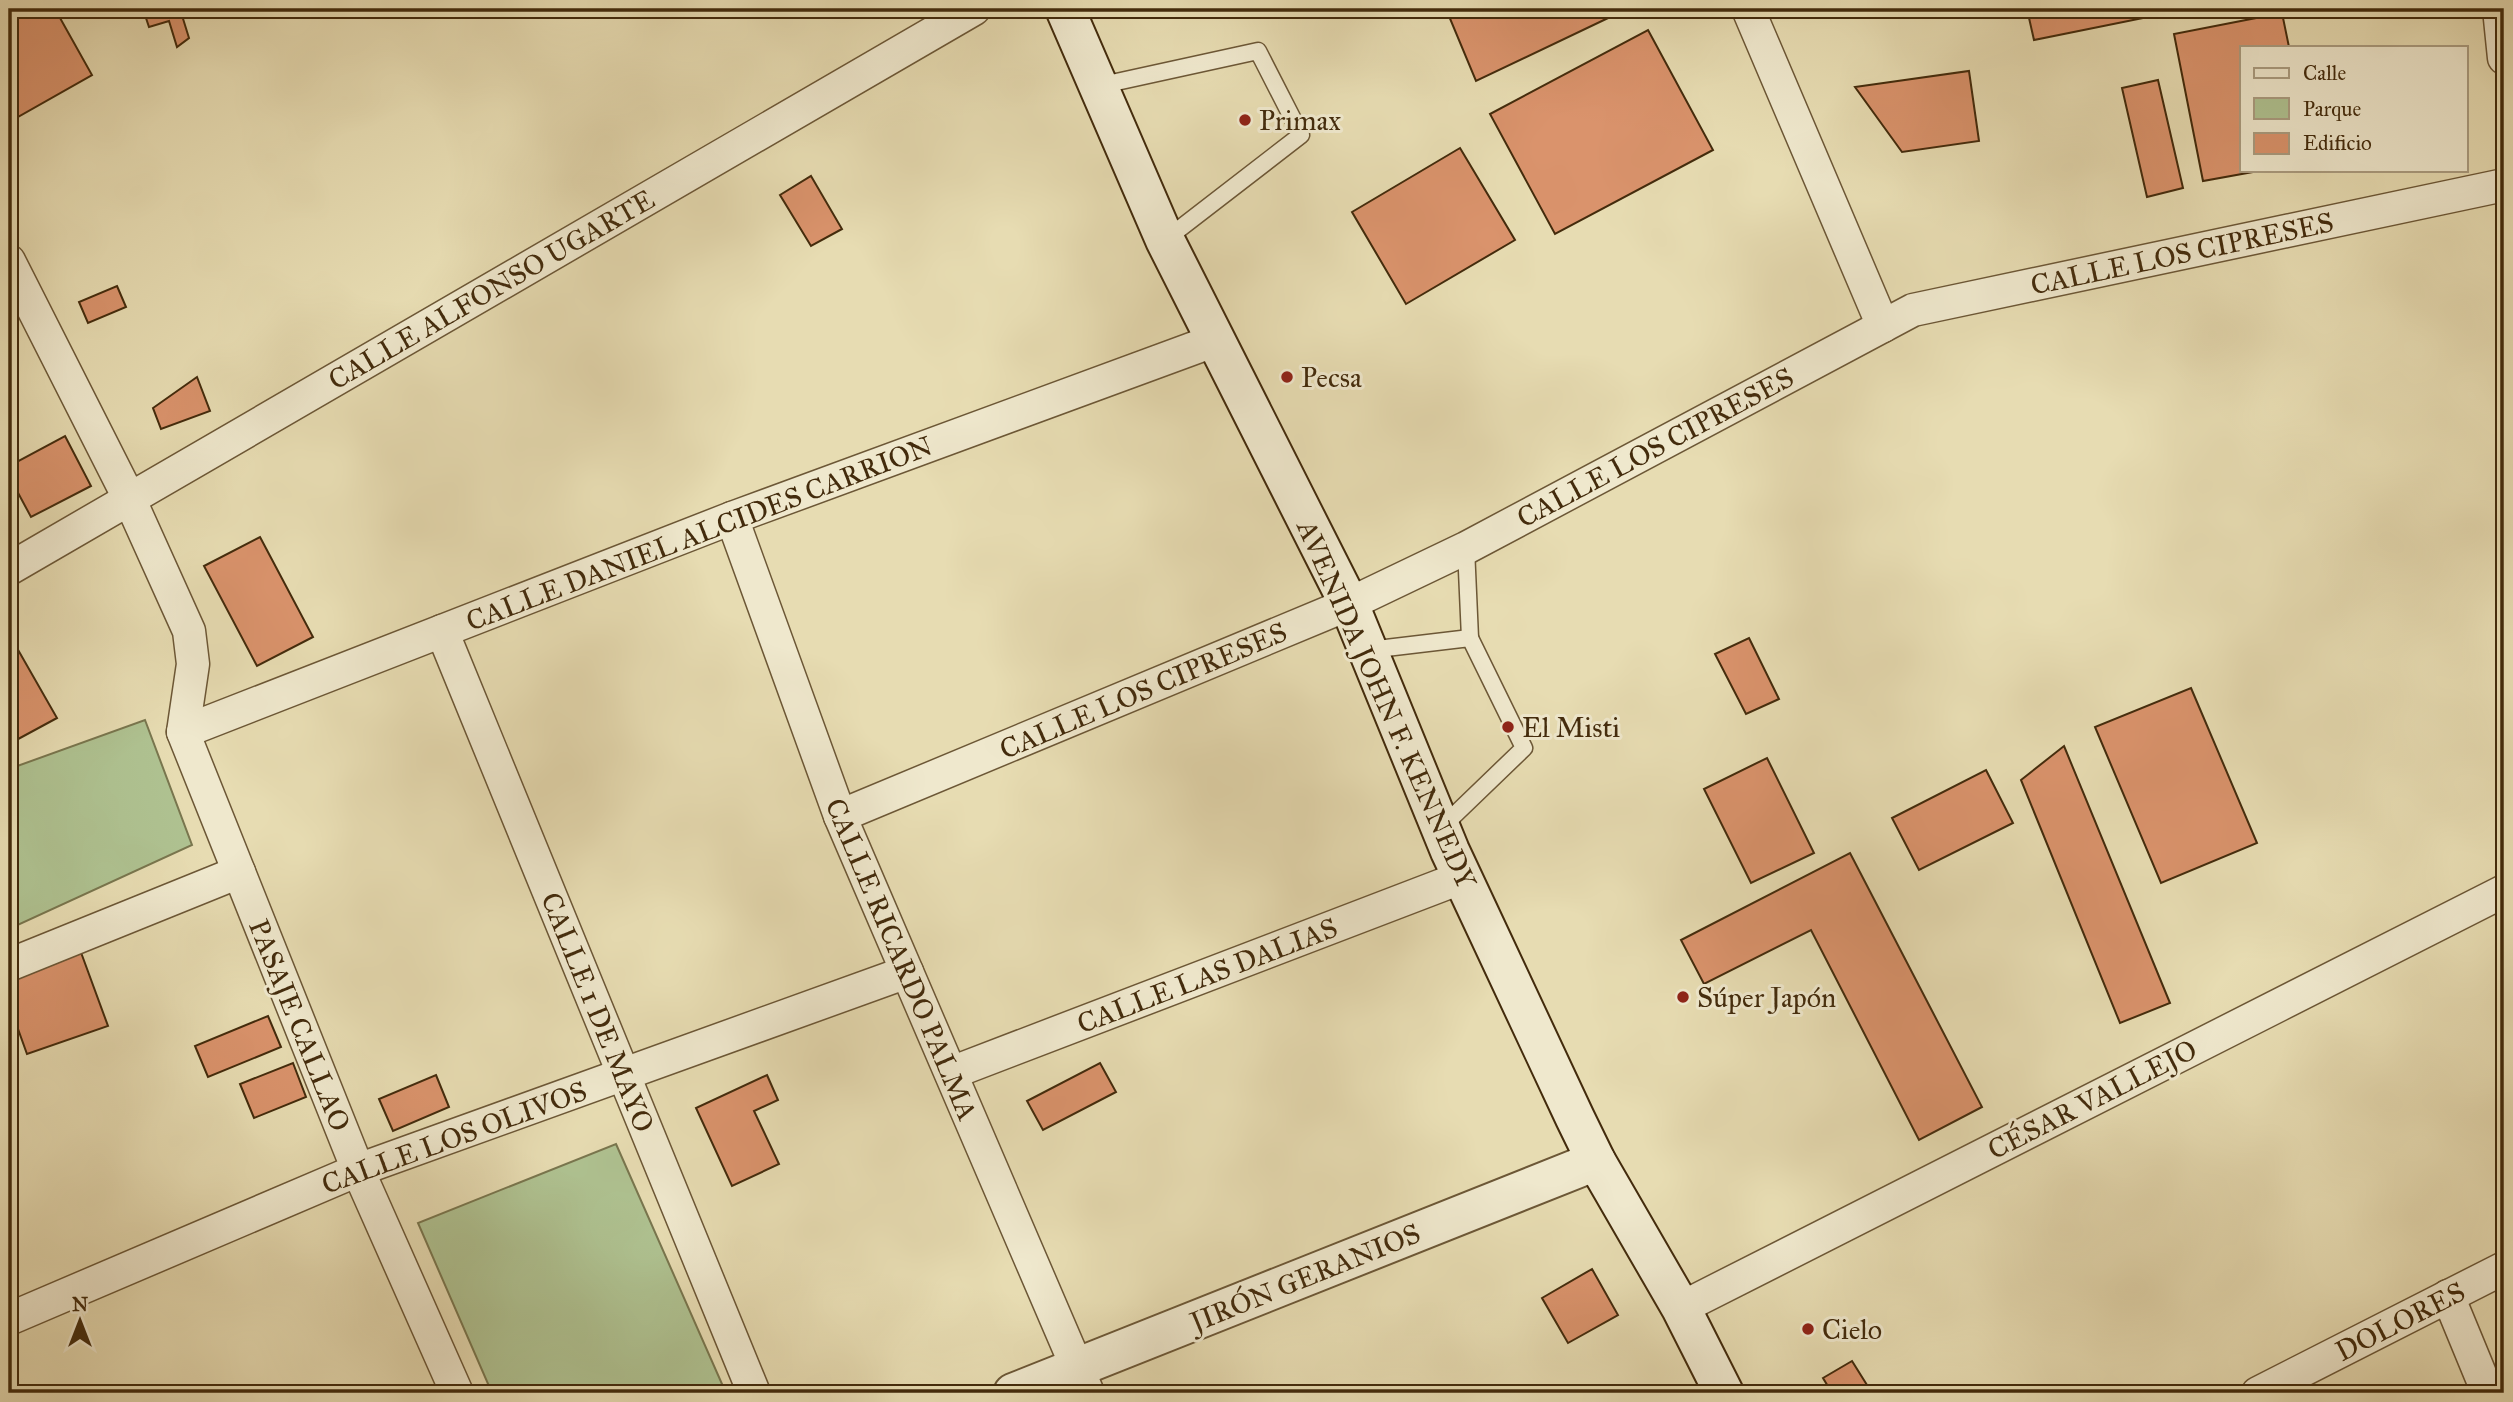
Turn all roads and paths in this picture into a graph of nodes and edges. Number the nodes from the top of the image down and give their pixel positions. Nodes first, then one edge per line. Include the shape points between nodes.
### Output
1 (974, 9) edge
2 (1065, 9) edge
3 (1748, 9) edge
4 (2499, 9) edge
5 (2504, 58) edge
6 (1098, 86) junction
7 (2504, 185) edge
8 (1165, 240) junction
9 (9, 261) edge
10 (1883, 326) junction
11 (1216, 340) junction
12 (129, 498) junction
13 (732, 518) junction
14 (1466, 548) junction
15 (9, 569) edge
16 (1349, 604) junction
17 (442, 631) junction
18 (1470, 638) junction
19 (1368, 650) junction
20 (183, 732) junction
21 (840, 816) junction
22 (1441, 829) junction
23 (239, 873) junction
24 (1463, 877) junction
25 (2504, 891) edge
26 (9, 965) edge
27 (907, 972) junction
28 (951, 1073) junction
29 (623, 1074) junction
30 (1596, 1161) junction
31 (358, 1170) junction
32 (2504, 1268) edge
33 (2448, 1296) junction
34 (1681, 1308) junction
35 (9, 1320) edge
36 (1083, 1380) edge
37 (457, 1393) edge
38 (754, 1393) edge
39 (1013, 1393) edge
40 (1724, 1393) edge
41 (2258, 1393) edge
42 (2488, 1393) edge

1 - 12 street, CALLE ALFONSO UGARTE
2 - 6 main road, AVENIDA JOHN F. KENNEDY
3 - 10 street
4 - 5 street
6 - 8 main road, AVENIDA JOHN F. KENNEDY
6 - 8 lane via 1258,51 1301,135
7 - 10 street, CALLE LOS CIPRESES via 1913,310
8 - 11 main road, AVENIDA JOHN F. KENNEDY
9 - 12 street
10 - 14 street, CALLE LOS CIPRESES
11 - 13 street, CALLE DANIEL ALCIDES CARRION
11 - 16 main road, AVENIDA JOHN F. KENNEDY
12 - 15 street, CALLE ALFONSO UGARTE
12 - 20 street via 189,631 193,664
13 - 17 street, CALLE DANIEL ALCIDES CARRION
13 - 21 street, CALLE RICARDO PALMA
14 - 16 street, CALLE LOS CIPRESES
14 - 18 lane
16 - 19 main road, AVENIDA JOHN F. KENNEDY
16 - 21 street, CALLE LOS CIPRESES
17 - 20 street, CALLE DANIEL ALCIDES CARRION
17 - 29 street, CALLE 1 DE MAYO
18 - 19 lane
18 - 22 lane via 1524,748
19 - 22 main road, AVENIDA JOHN F. KENNEDY
20 - 23 street, PASAJE CALLAO
21 - 27 street, CALLE RICARDO PALMA
22 - 24 main road, AVENIDA JOHN F. KENNEDY
23 - 26 street
23 - 31 street, PASAJE CALLAO
24 - 28 street, CALLE LAS DALIAS
24 - 30 main road, AVENIDA JOHN F. KENNEDY
25 - 34 street, CÉSAR VALLEJO
27 - 28 street, CALLE RICARDO PALMA
27 - 29 street, CALLE LOS OLIVOS
28 - 36 street, CALLE RICARDO PALMA
29 - 31 street, CALLE LOS OLIVOS
29 - 38 street, CALLE 1 DE MAYO
30 - 34 main road, AVENIDA JOHN F. KENNEDY
30 - 36 main road, JIRÓN GERANIOS
31 - 35 street, CALLE LOS OLIVOS
31 - 37 street, PASAJE CALLAO
32 - 33 street, DOLORES
33 - 41 street, DOLORES
33 - 42 street
34 - 40 main road, AVENIDA JOHN F. KENNEDY
36 - 39 main road, JIRÓN GERANIOS

